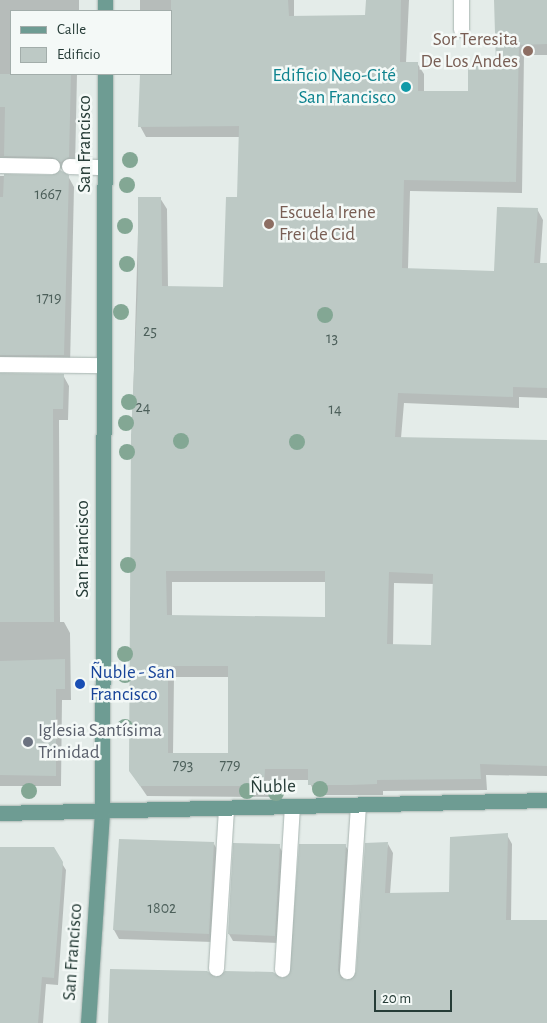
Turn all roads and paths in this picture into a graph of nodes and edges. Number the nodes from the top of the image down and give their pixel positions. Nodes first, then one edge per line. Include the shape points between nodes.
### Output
1 (461, 0) edge
2 (461, 29) dead end
3 (105, 75) edge
4 (0, 165) edge
5 (52, 166) dead end
6 (69, 166) dead end
7 (105, 167) junction
8 (0, 364) edge
9 (103, 365) junction
10 (547, 800) edge
11 (358, 805) junction
12 (292, 807) junction
13 (226, 809) junction
14 (102, 812) junction
15 (0, 813) edge
16 (216, 968) dead end
17 (282, 969) dead end
18 (348, 971) dead end
19 (88, 1023) edge

1 - 2 street
3 - 7 main road, San Francisco
4 - 5 street
6 - 7 street
7 - 9 main road, San Francisco
8 - 9 street
9 - 14 main road, San Francisco
10 - 11 main road, Ñuble
11 - 12 main road, Ñuble
11 - 18 street
12 - 13 main road, Ñuble
12 - 17 street
13 - 14 main road, Ñuble
13 - 16 street
14 - 15 main road, Ñuble
14 - 19 main road, San Francisco

